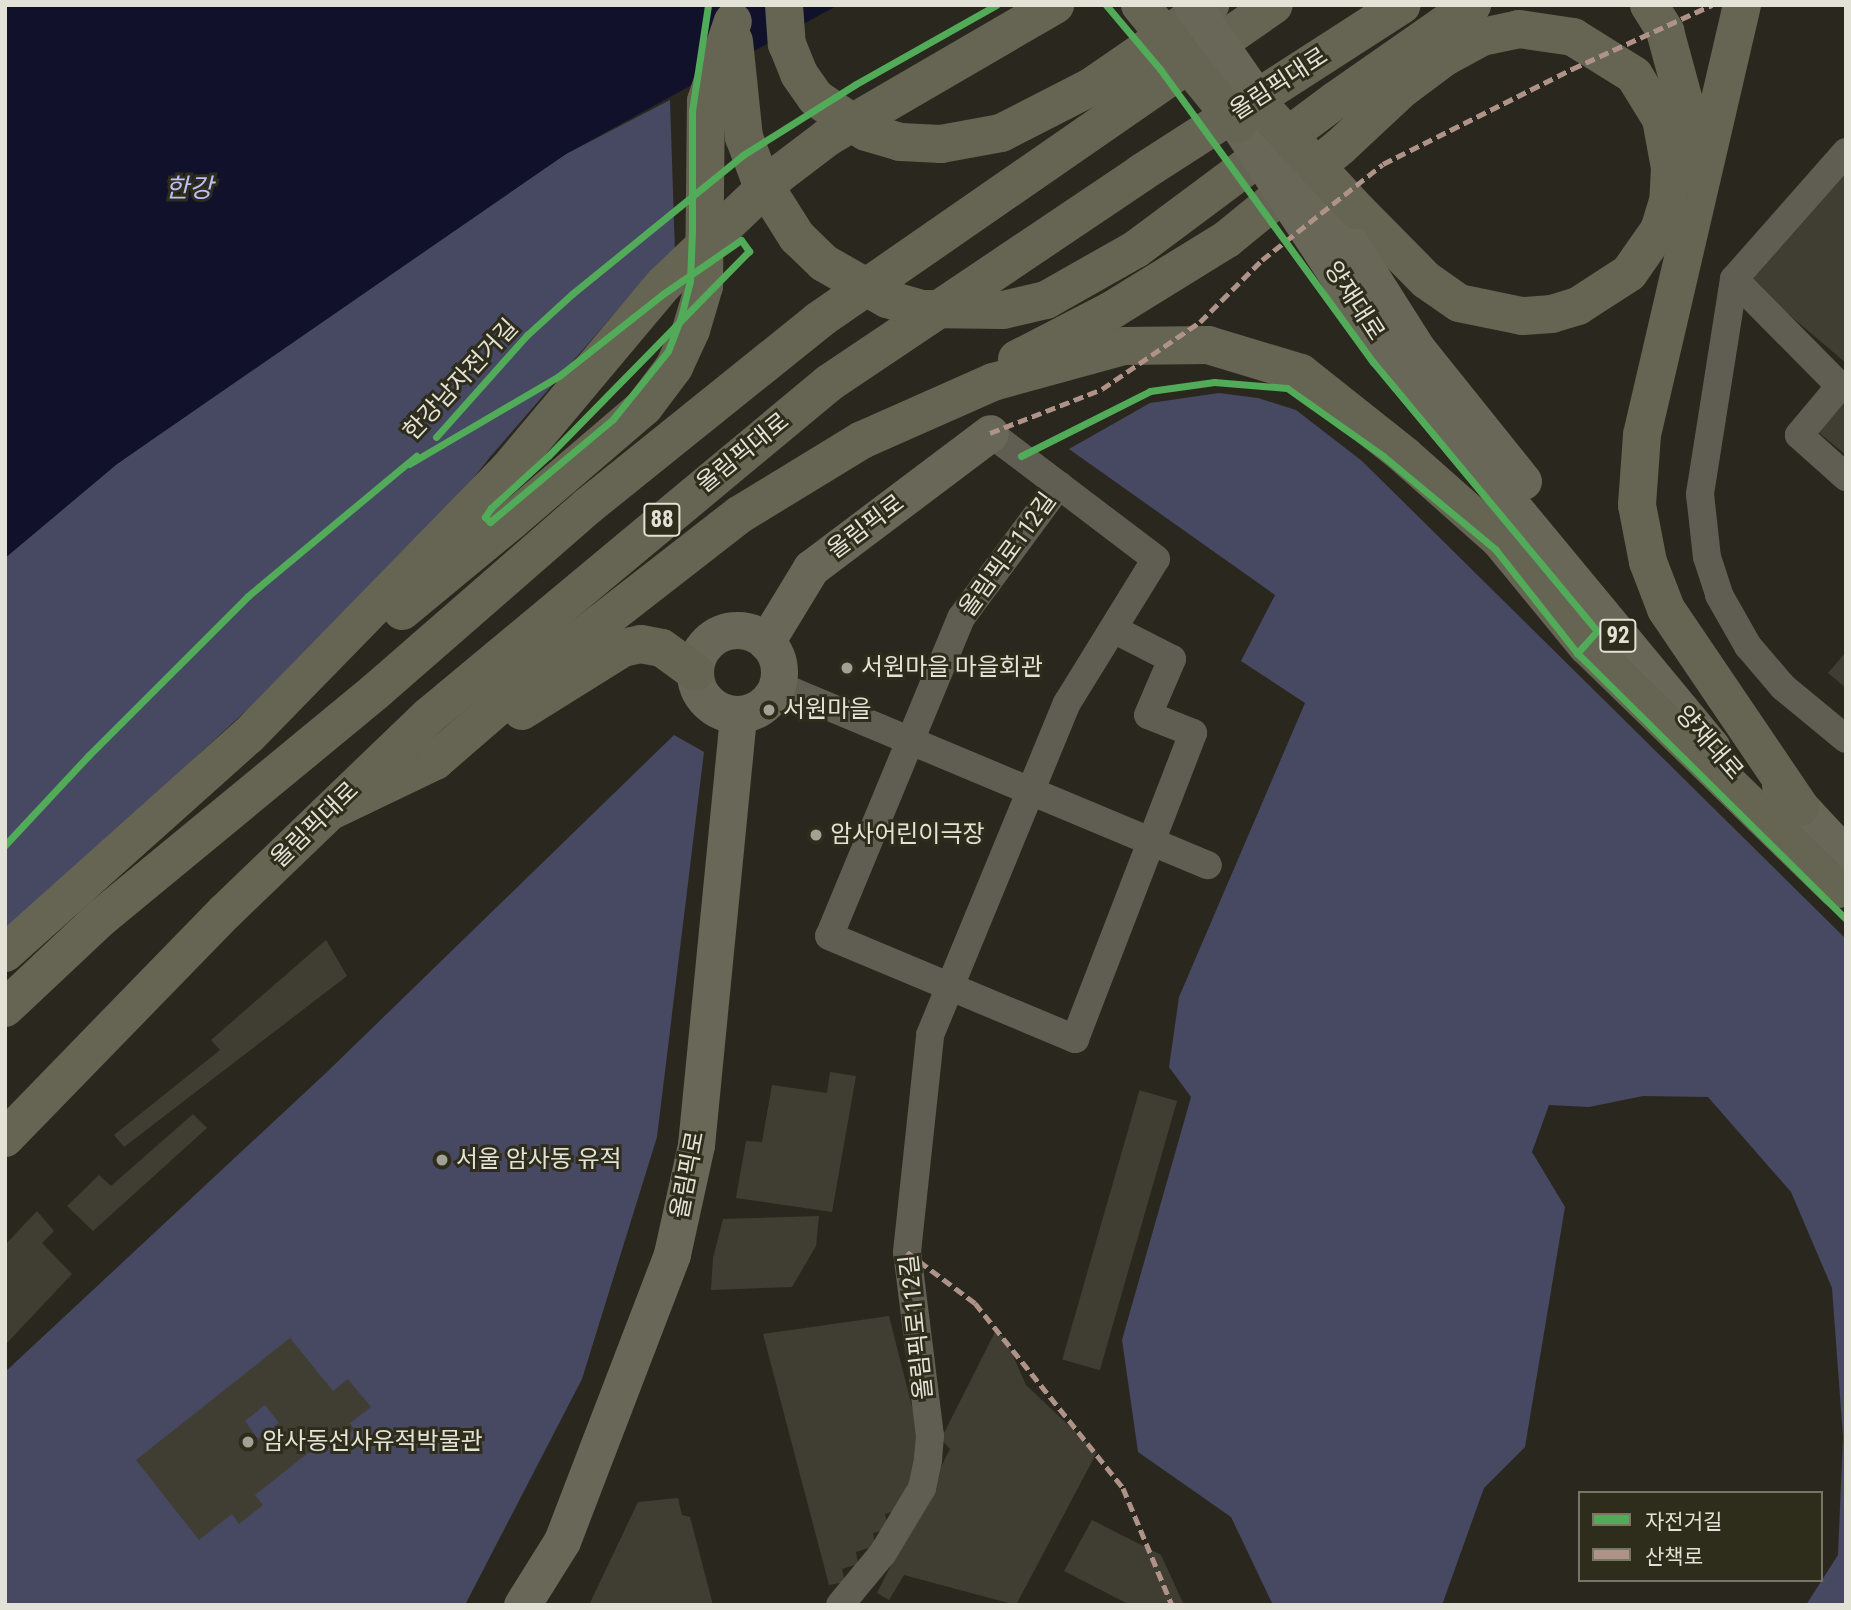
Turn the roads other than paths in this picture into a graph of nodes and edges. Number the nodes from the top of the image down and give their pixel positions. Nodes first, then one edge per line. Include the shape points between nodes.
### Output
1 (783, 5) edge
2 (1055, 5) edge
3 (1140, 5) edge
4 (1160, 5) edge
5 (1192, 5) edge
6 (1210, 5) edge
7 (1274, 5) edge
8 (1402, 5) edge
9 (1472, 5) edge
10 (1649, 5) edge
11 (1742, 5) edge
12 (736, 13) edge
13 (1253, 119) junction
14 (1846, 152) edge
15 (1690, 229) junction
16 (1734, 279) junction
17 (1408, 359) junction
18 (1843, 382) edge
19 (932, 407) junction
20 (990, 433) joint
21 (1846, 477) edge
22 (1059, 485) junction
23 (1113, 629) junction
24 (766, 642) junction
25 (695, 672) junction
26 (777, 685) junction
27 (738, 714) junction
28 (248, 736) junction
29 (1846, 739) edge
30 (910, 741) junction
31 (435, 761) junction
32 (1030, 790) junction
33 (1800, 807) junction
34 (329, 812) junction
35 (1152, 842) junction
36 (1208, 865) dead end
37 (1843, 880) edge
38 (5, 953) edge
39 (950, 986) junction
40 (5, 1008) edge
41 (5, 1138) edge
42 (522, 1605) edge
43 (841, 1605) edge

1 - 6 highway, bridge via 787,44 799,74 816,98 866,131 900,142 941,144 1001,134 1091,87
2 - 28 highway, bridge via 828,137 778,175 664,284 507,471
3 - 13 highway, bridge
4 - 13 main road, 양재대로, bridge
5 - 13 main road, 양재대로, bridge
7 - 40 highway, 88 via 819,320 588,506 376,691 102,917
8 - 34 highway, 올림픽대로 / 88 via 829,383 430,715
9 - 12 highway, bridge via 1136,249 1046,300 1003,310 923,309 887,299 824,263 775,207 744,137
10 - 15 highway via 1665,31 1684,101
11 - 15 highway
12 - 28 highway, bridge via 706,102 704,286 674,367 644,407
13 - 17 main road, 양재대로, bridge
13 - 19 highway, bridge via 1426,280 1459,303 1522,316 1578,306 1629,273 1659,230 1668,201 1670,168 1661,119 1634,75 1573,37 1518,29 1482,37 1445,57 1227,239 1112,310
14 - 16 street
15 - 33 highway via 1642,435 1637,505 1642,538 1666,609
16 - 18 street
16 - 29 street via 1700,494 1707,557 1719,595 1748,646 1783,687
17 - 33 main road, 양재대로 / 92
17 - 37 main road, 양재대로 / 92 via 1672,701
18 - 21 street via 1799,435
19 - 31 highway via 862,440 739,516 545,666
19 - 37 highway via 993,382 1124,346 1208,345 1301,373 1499,539 1587,646
20 - 22 street, 올림픽로112길
20 - 24 main road, 올림픽로 via 811,568
22 - 23 street, 올림픽로112길 via 1156,559
22 - 30 street, 올림픽로112길 via 961,618
23 - 32 street, 올림픽로112길 via 1067,702
23 - 35 street, 올림픽로112길 via 1172,659 1148,715 1193,733
24 - 25 main road via 752,634 725,632 703,648
24 - 26 main road via 777,662
25 - 27 main road via 697,685 713,707
25 - 31 highway via 662,648 623,648
26 - 27 main road via 762,706
26 - 30 street
27 - 42 main road, 올림픽로 via 696,1145 672,1254 562,1541
28 - 38 highway
30 - 32 street
30 - 39 street, 올림픽로112길 via 829,936
31 - 34 highway
32 - 35 street
32 - 39 street, 올림픽로112길
33 - 37 main road, 양재대로 / 92
34 - 41 highway, 올림픽대로 / 88
35 - 36 street
35 - 39 street, 올림픽로112길 via 1075,1039
39 - 43 street, 올림픽로112길 via 930,1035 907,1252 930,1436 928,1459 915,1499 883,1553

